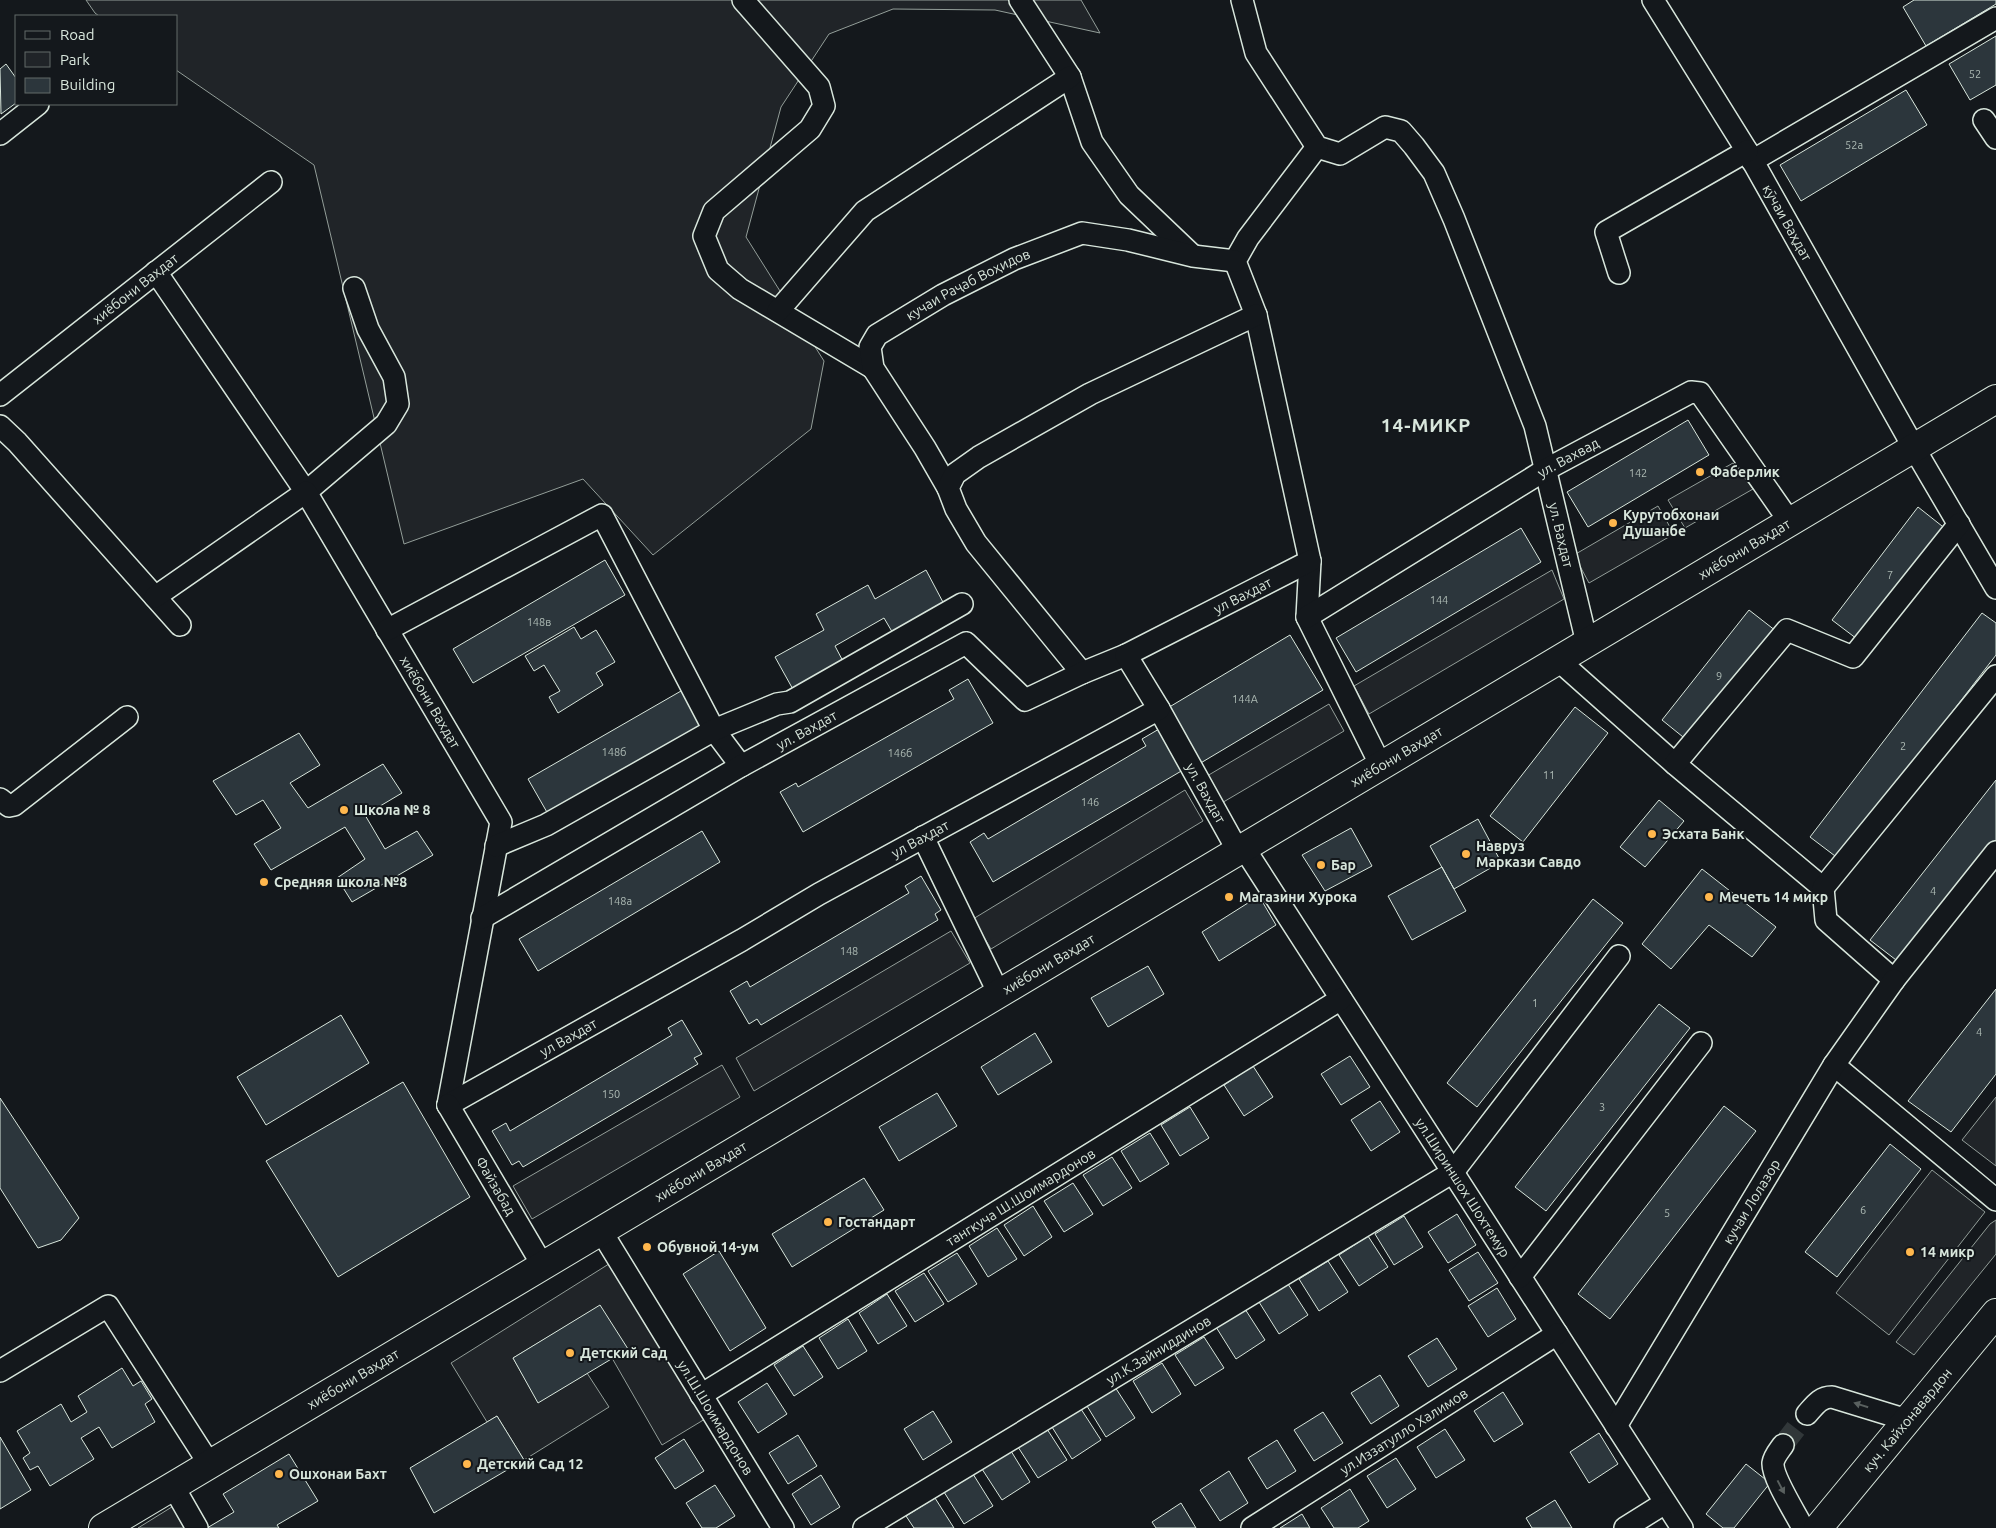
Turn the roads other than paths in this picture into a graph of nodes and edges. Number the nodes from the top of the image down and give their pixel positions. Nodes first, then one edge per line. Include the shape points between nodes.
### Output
1 (743, 0) edge
2 (1020, 0) edge
3 (1242, 0) edge
4 (1653, 0) edge
5 (1996, 18) edge
6 (1070, 77) junction
7 (37, 105) edge
8 (1984, 120) dead end
9 (0, 134) edge
10 (1996, 138) edge
11 (1317, 147) junction
12 (1750, 156) junction
13 (271, 182) dead end
14 (1193, 256) junction
15 (1235, 261) junction
16 (156, 272) junction
17 (1619, 273) dead end
18 (354, 288) dead end
19 (778, 312) junction
20 (1256, 315) junction
21 (873, 368) junction
22 (0, 395) edge
23 (1996, 399) edge
24 (0, 426) edge
25 (1914, 448) junction
26 (1546, 470) junction
27 (948, 488) junction
28 (306, 492) junction
29 (1790, 522) junction
30 (1962, 530) junction
31 (1310, 561) junction
32 (1996, 588) edge
33 (155, 597) junction
34 (962, 604) dead end
35 (1307, 617) junction
36 (180, 625) dead end
37 (387, 630) junction
38 (1587, 643) junction
39 (1126, 655) junction
40 (1558, 660) junction
41 (1082, 673) junction
42 (1996, 676) edge
43 (1158, 709) junction
44 (127, 717) dead end
45 (714, 730) junction
46 (741, 766) junction
47 (1382, 766) junction
48 (1679, 767) junction
49 (0, 799) edge
50 (923, 837) junction
51 (496, 846) junction
52 (1241, 850) junction
53 (1996, 852) edge
54 (1823, 888) junction
55 (482, 918) junction
56 (1620, 956) dead end
57 (1894, 980) junction
58 (999, 994) junction
59 (1341, 999) junction
60 (1701, 1043) dead end
61 (1834, 1065) junction
62 (448, 1105) junction
63 (1452, 1172) junction
64 (1996, 1200) edge
65 (601, 1231) junction
66 (543, 1266) junction
67 (1520, 1278) junction
68 (1996, 1313) edge
69 (1557, 1334) junction
70 (0, 1371) edge
71 (701, 1394) junction
72 (1807, 1414) tunnel mouth
73 (1907, 1420) junction
74 (1616, 1426) junction
75 (1783, 1445) tunnel mouth
76 (210, 1464) junction
77 (173, 1486) junction
78 (1665, 1503) junction
79 (103, 1528) edge
80 (197, 1528) edge
81 (783, 1528) edge
82 (864, 1528) edge
83 (1252, 1528) edge
84 (1625, 1528) edge
85 (1682, 1528) edge
86 (1803, 1528) edge
87 (1818, 1528) edge

1 - 19 street via 819,88 824,106 810,129 714,211 704,236 718,270 740,289
2 - 6 street
3 - 11 street via 1256,53
4 - 12 street, кӯчаи Ваҳдат
5 - 12 street
6 - 14 street via 1092,142 1128,195
6 - 19 street via 865,211
7 - 9 street
8 - 10 street
11 - 15 street via 1248,238
11 - 26 street, ул. Вахдат via 1340,154 1385,126 1400,131 1434,173 1535,426
12 - 17 street via 1606,232
12 - 25 street, кӯчаи Ваҳдат
13 - 16 street, хиёбони Вахдат
14 - 15 street, кучаи Раҷаб Воҳидов
14 - 21 street, кучаи Раҷаб Воҳидов via 1128,240 1082,234 1005,263 943,295 877,335 870,347
15 - 20 street
16 - 22 street, хиёбони Вахдат
16 - 28 street, хиёбони Вахдат
18 - 28 street via 368,329 394,377 398,404 386,424
19 - 21 street
20 - 27 street via 1090,394 979,457 955,474
20 - 31 street
21 - 27 street, кучаи Раҷаб Воҳидов
23 - 25 main road, хиёбони Ваҳдат
24 - 33 street
25 - 29 main road, хиёбони Ваҳдат
25 - 30 street, кӯчаи Ваҳдат
26 - 29 street, ул. Вахвад via 1698,391
26 - 35 street, ул. Вахвад
26 - 38 street, ул. Вахдат
27 - 41 street, кучаи Раҷаб Воҳидов via 976,543
28 - 33 street
28 - 37 street, хиёбони Вахдат
29 - 38 main road, хиёбони Ваҳдат
30 - 32 street
30 - 48 street via 1853,657 1787,630
31 - 35 street
31 - 39 street, ул Ваҳдат
33 - 36 street
34 - 45 street via 790,702 777,704
35 - 47 street
37 - 45 street via 602,515
37 - 51 street, хиёбони Вахдат via 501,822
38 - 40 main road, хиёбони Ваҳдат
39 - 41 street, ул. Вахдат
39 - 43 street
40 - 47 main road, хиёбони Ваҳдат
40 - 48 street
41 - 46 street, ул. Вахдат via 1026,700 966,642
42 - 54 street
43 - 50 street, ул Ваҳдат
43 - 52 street, ул. Вахдат
44 - 49 street via 14,805 9,806
45 - 46 street
45 - 51 street via 546,825
46 - 55 street, ул. Вахдат
47 - 52 main road, хиёбони Ваҳдат
48 - 54 street
50 - 58 street
50 - 62 street, ул Ваҳдат
51 - 55 street, хиёбони Вахдат
52 - 58 main road, хиёбони Ваҳдат
52 - 59 street, ул.Шириншох Шохтемур
53 - 57 street, кучаи Лолазор
54 - 57 street via 1826,920
55 - 62 street, хиёбони Вахдат
56 - 63 street
57 - 61 street, кучаи Лолазор
58 - 65 main road, хиёбони Ваҳдат
59 - 63 street, ул.Шириншох Шохтемур
59 - 71 street, тангкуча Ш.Шоимардонов
60 - 67 street
61 - 64 street
61 - 74 street, кучаи Лолазор
62 - 66 street, Файзабад
63 - 67 street, ул.Шириншох Шохтемур
63 - 82 street, ул.К.Зайниддинов
65 - 66 main road, хиёбони Ваҳдат
65 - 71 street, ул.Ш.Шоимардонов
66 - 76 main road, хиёбони Ваҳдат
67 - 69 street, ул.Шириншох Шохтемур
68 - 73 main road, куч. Кайхонавардон
69 - 74 street, ул.Шириншох Шохтемур
69 - 83 street, ул.Иззатулло Халимов
70 - 76 street via 108,1306
71 - 81 street, ул.Ш.Шоимардонов
73 -> 72 street via 1832,1397 1824,1397
73 - 87 main road, куч. Кайхонавардон
74 - 78 street, ул.Шириншох Шохтемур
75 -> 86 street via 1773,1463 1774,1474
76 - 77 main road, хиёбони Ваҳдат
77 - 79 main road, хиёбони Ваҳдат
77 - 80 street
78 - 84 street
78 - 85 street, ул.Шириншох Шохтемур

